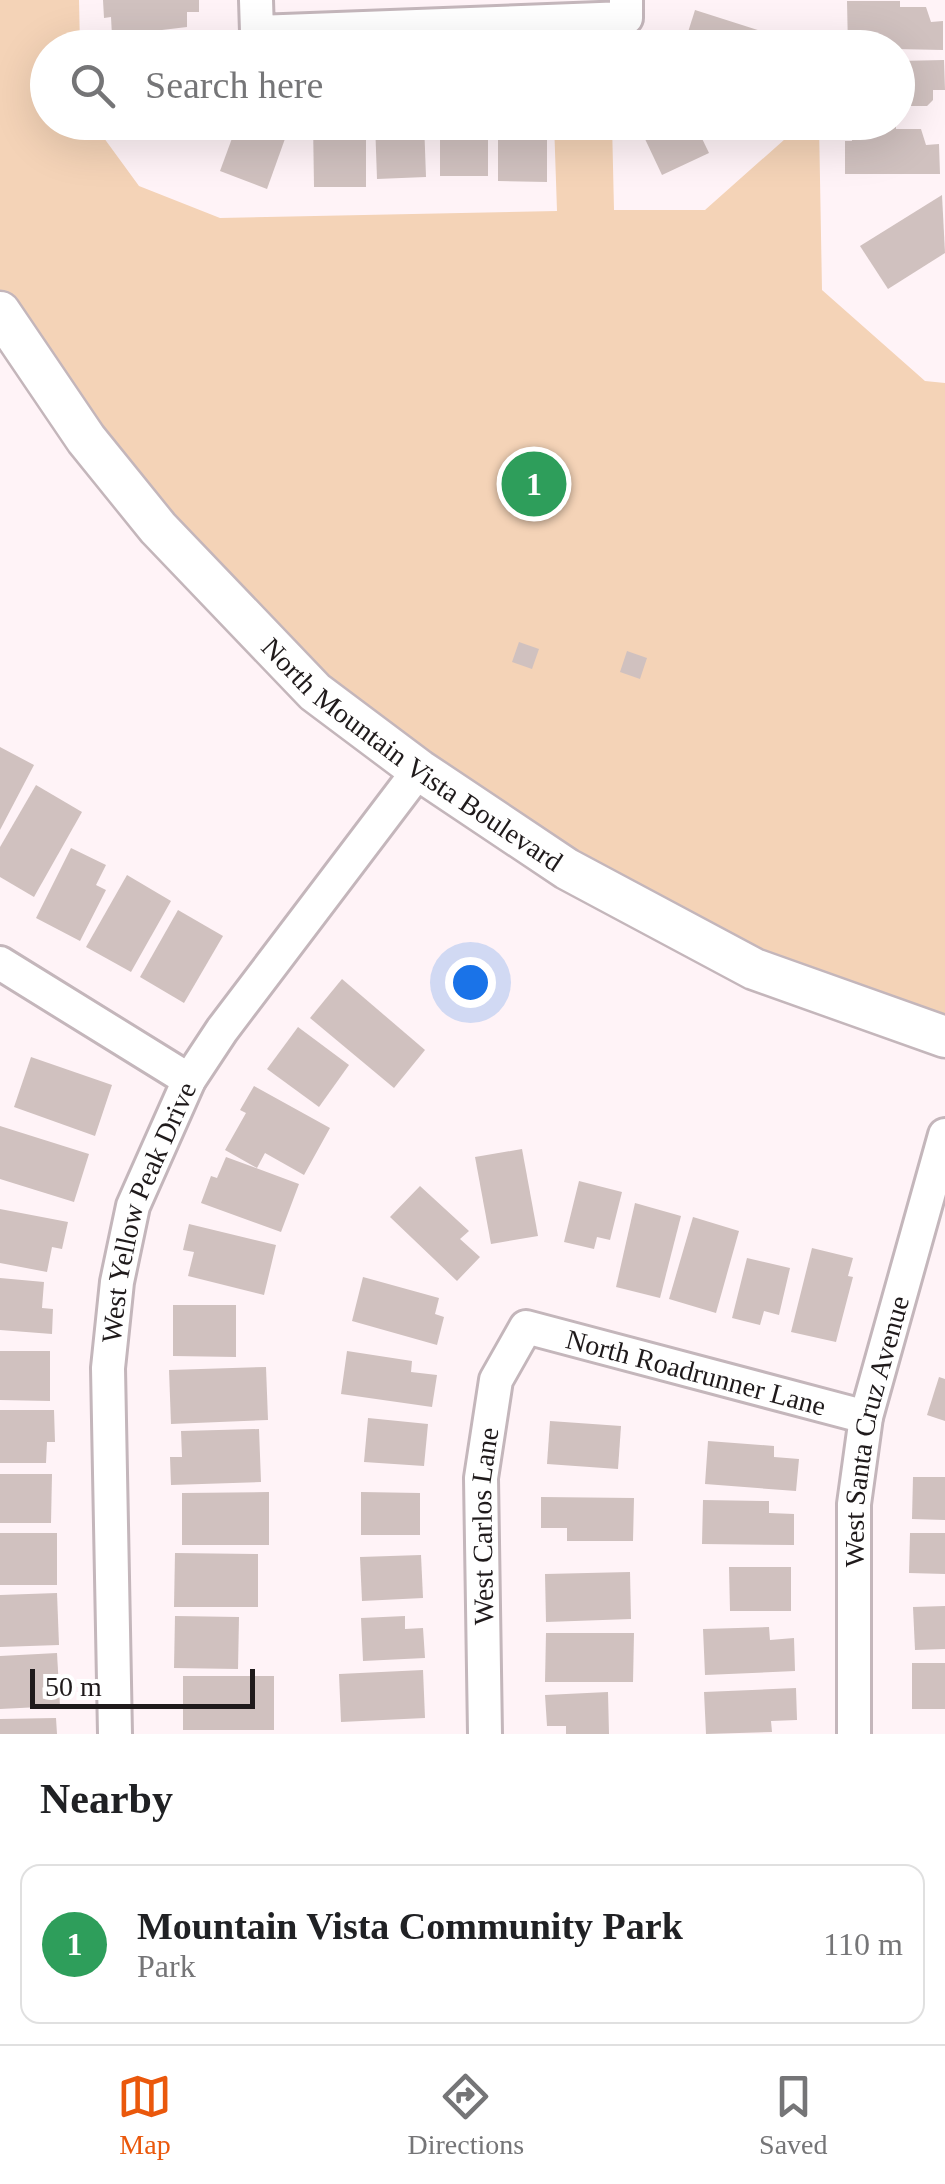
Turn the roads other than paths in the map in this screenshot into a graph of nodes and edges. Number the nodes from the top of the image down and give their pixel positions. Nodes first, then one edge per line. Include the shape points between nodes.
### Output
1 (626, 9) edge
2 (256, 16) edge
3 (0, 312) edge
4 (419, 770) junction
5 (0, 964) edge
6 (945, 1037) edge
7 (190, 1080) junction
8 (944, 1137) edge
9 (526, 1327) joint
10 (866, 1417) junction
11 (115, 1734) edge
12 (486, 1734) edge
13 (854, 1734) edge

1 - 2 street
3 - 4 street, North Mountain Vista Boulevard via 86,439 158,528 315,692
4 - 6 street, North Mountain Vista Boulevard via 566,869 690,937 754,968
4 - 7 street, West Yellow Peak Drive
5 - 7 street
7 - 11 street, West Yellow Peak Drive via 134,1206 117,1282 108,1368
8 - 10 street, West Santa Cruz Avenue
9 - 10 street, North Roadrunner Lane
9 - 12 street, West Carlos Lane via 496,1380 481,1478
10 - 13 street, West Santa Cruz Avenue via 854,1504

